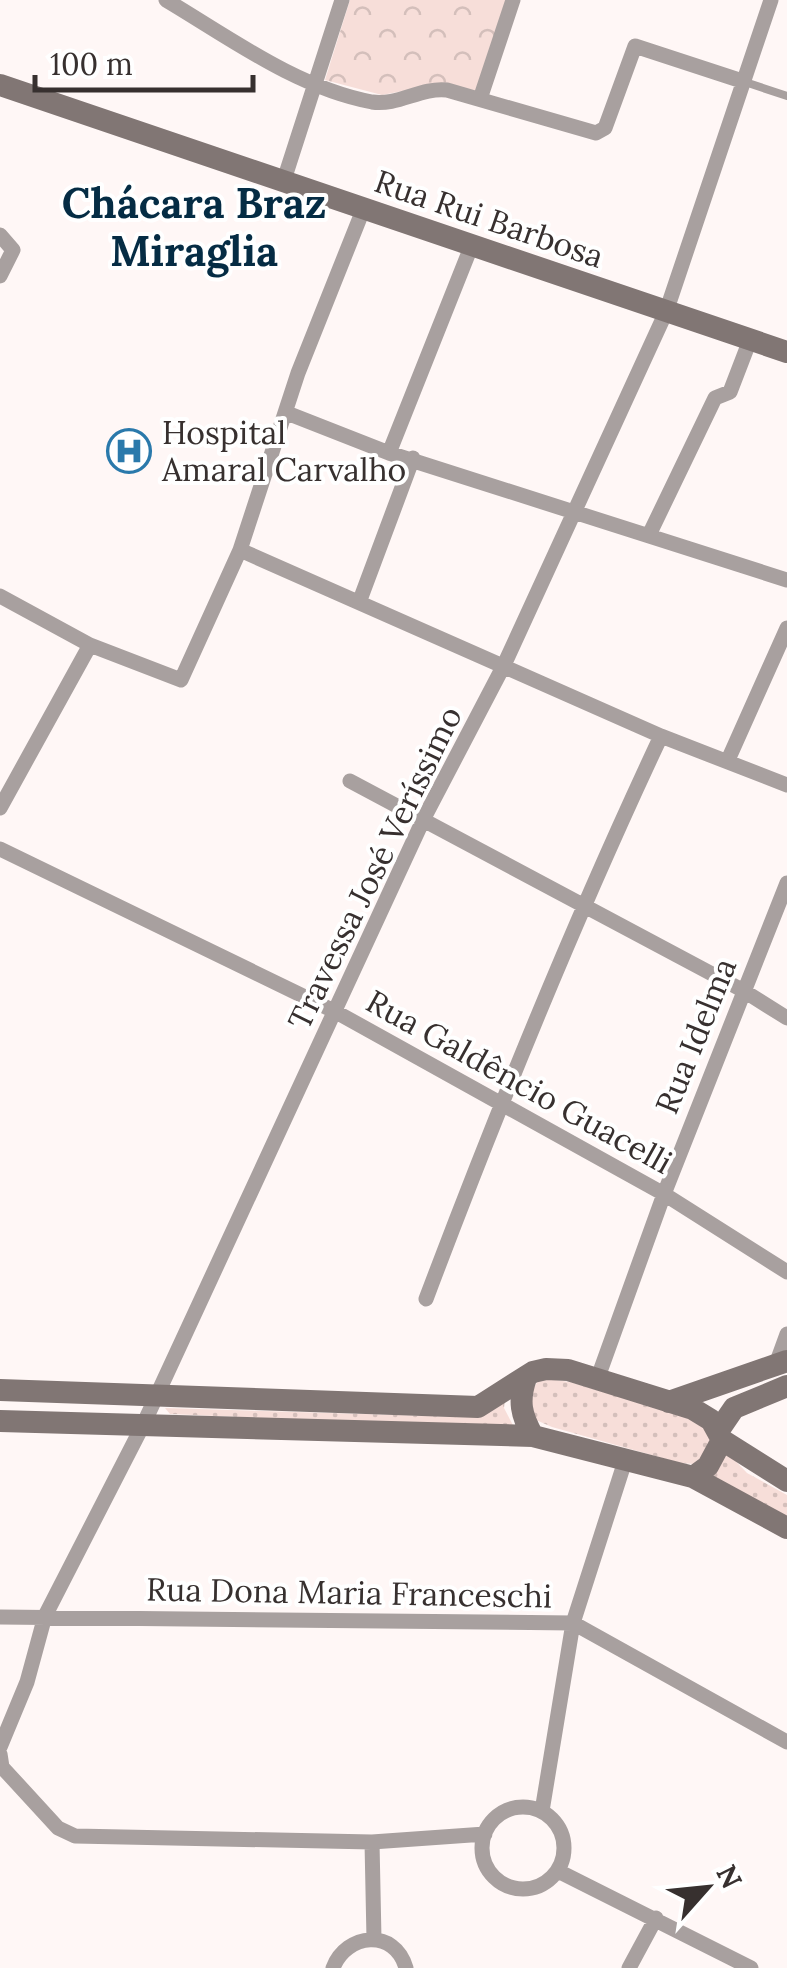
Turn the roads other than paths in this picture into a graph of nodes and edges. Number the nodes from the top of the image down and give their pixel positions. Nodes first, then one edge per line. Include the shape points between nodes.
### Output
1 (166, 0) edge
2 (342, 0) edge
3 (513, 0) edge
4 (771, 0) edge
5 (742, 81) junction
6 (315, 83) junction
7 (0, 85) edge
8 (787, 96) edge
9 (480, 99) junction
10 (282, 183) junction
11 (362, 210) junction
12 (0, 236) edge
13 (471, 247) junction
14 (0, 276) edge
15 (666, 312) junction
16 (750, 340) junction
17 (787, 352) edge
18 (287, 413) junction
19 (389, 453) junction
20 (413, 458) junction
21 (572, 514) junction
22 (650, 536) junction
23 (240, 550) junction
24 (787, 580) edge
25 (0, 596) edge
26 (360, 600) junction
27 (787, 628) edge
28 (90, 645) junction
29 (504, 665) junction
30 (661, 736) junction
31 (728, 760) junction
32 (350, 781) dead end
33 (787, 784) edge
34 (0, 808) edge
35 (424, 818) junction
36 (0, 849) edge
37 (787, 883) edge
38 (583, 903) junction
39 (744, 990) junction
40 (336, 1012) junction
41 (787, 1018) edge
42 (500, 1102) junction
43 (664, 1194) junction
44 (787, 1272) edge
45 (426, 1299) dead end
46 (787, 1334) edge
47 (783, 1371) edge
48 (526, 1378) junction
49 (597, 1380) junction
50 (0, 1390) edge
51 (157, 1393) junction
52 (668, 1402) junction
53 (0, 1420) edge
54 (144, 1423) junction
55 (721, 1435) junction
56 (533, 1436) junction
57 (625, 1461) junction
58 (693, 1477) junction
59 (787, 1481) edge
60 (787, 1528) edge
61 (45, 1616) junction
62 (0, 1617) edge
63 (573, 1623) junction
64 (787, 1742) edge
65 (0, 1750) edge
66 (542, 1811) junction
67 (485, 1834) junction
68 (372, 1842) junction
69 (558, 1870) junction
70 (656, 1918) junction
71 (374, 1938) junction
72 (333, 1968) edge
73 (406, 1968) edge
74 (629, 1968) edge
75 (751, 1968) edge

1 - 6 street
2 - 6 street
3 - 9 street
4 - 5 street, Travessa José Veríssimo
5 - 8 lane
5 - 9 street via 635,46 605,128 596,132
5 - 15 street, Travessa José Veríssimo
6 - 9 street via 374,102 434,89
6 - 10 street
7 - 10 main road, Rua Rui Barbosa
10 - 11 main road, Rua Rui Barbosa
11 - 13 main road, Rua Rui Barbosa
11 - 18 street
12 - 14 street via 12,250
13 - 15 main road, Rua Rui Barbosa
13 - 19 street
15 - 16 main road, Rua Rui Barbosa
15 - 21 street, Travessa José Veríssimo
16 - 17 main road, Rua Rui Barbosa
16 - 22 street via 730,392 714,398
18 - 19 street
18 - 23 street
19 - 20 street
20 - 21 street
20 - 26 street
21 - 22 street
21 - 29 street, Travessa José Veríssimo
22 - 24 street
23 - 26 street
23 - 28 street via 181,680
25 - 28 street
26 - 29 street
27 - 31 street
28 - 34 street
29 - 30 street
29 - 35 street, Travessa José Veríssimo
30 - 31 street
30 - 38 street
31 - 33 street
32 - 35 street
35 - 38 street
35 - 40 street, Travessa José Veríssimo
36 - 40 street, Rua Galdêncio Guacelli
37 - 39 street, Rua Idelma
38 - 39 street
38 - 42 street
39 - 41 street
39 - 43 street, Rua Idelma
40 - 42 street, Rua Galdêncio Guacelli
40 - 51 street, Travessa José Veríssimo
42 - 43 street, Rua Galdêncio Guacelli
42 - 45 street
43 - 44 street, Rua Galdêncio Guacelli
43 - 49 street, Rua Idelma
46 - 47 street
47 - 52 main road
47 - 55 main road via 734,1408
48 - 49 main road via 546,1369
48 - 51 main road via 478,1407
48 - 56 main road via 520,1398
49 - 52 main road
50 - 51 main road
51 - 54 street, Travessa José Veríssimo
52 - 55 main road via 693,1409
53 - 54 main road
54 - 56 main road
54 - 61 street, Travessa José Veríssimo
55 - 58 main road via 717,1455
55 - 59 main road
56 - 57 main road
57 - 58 main road
57 - 63 street
58 - 60 main road
61 - 62 street, Rua Dona Maria Franceschi
61 - 63 street, Rua Dona Maria Franceschi
61 - 65 street, Travessa José Veríssimo
63 - 64 street, Rua Dona Maria Franceschi
63 - 66 street
65 - 68 street via 2,1767 58,1828 75,1836
66 - 67 street via 508,1810
66 - 69 street via 563,1838
67 - 68 street
67 - 69 street via 482,1851 498,1881 530,1889
68 - 71 street
69 - 70 street
70 - 74 street
70 - 75 street
71 - 72 street via 354,1942
71 - 73 street via 392,1946

